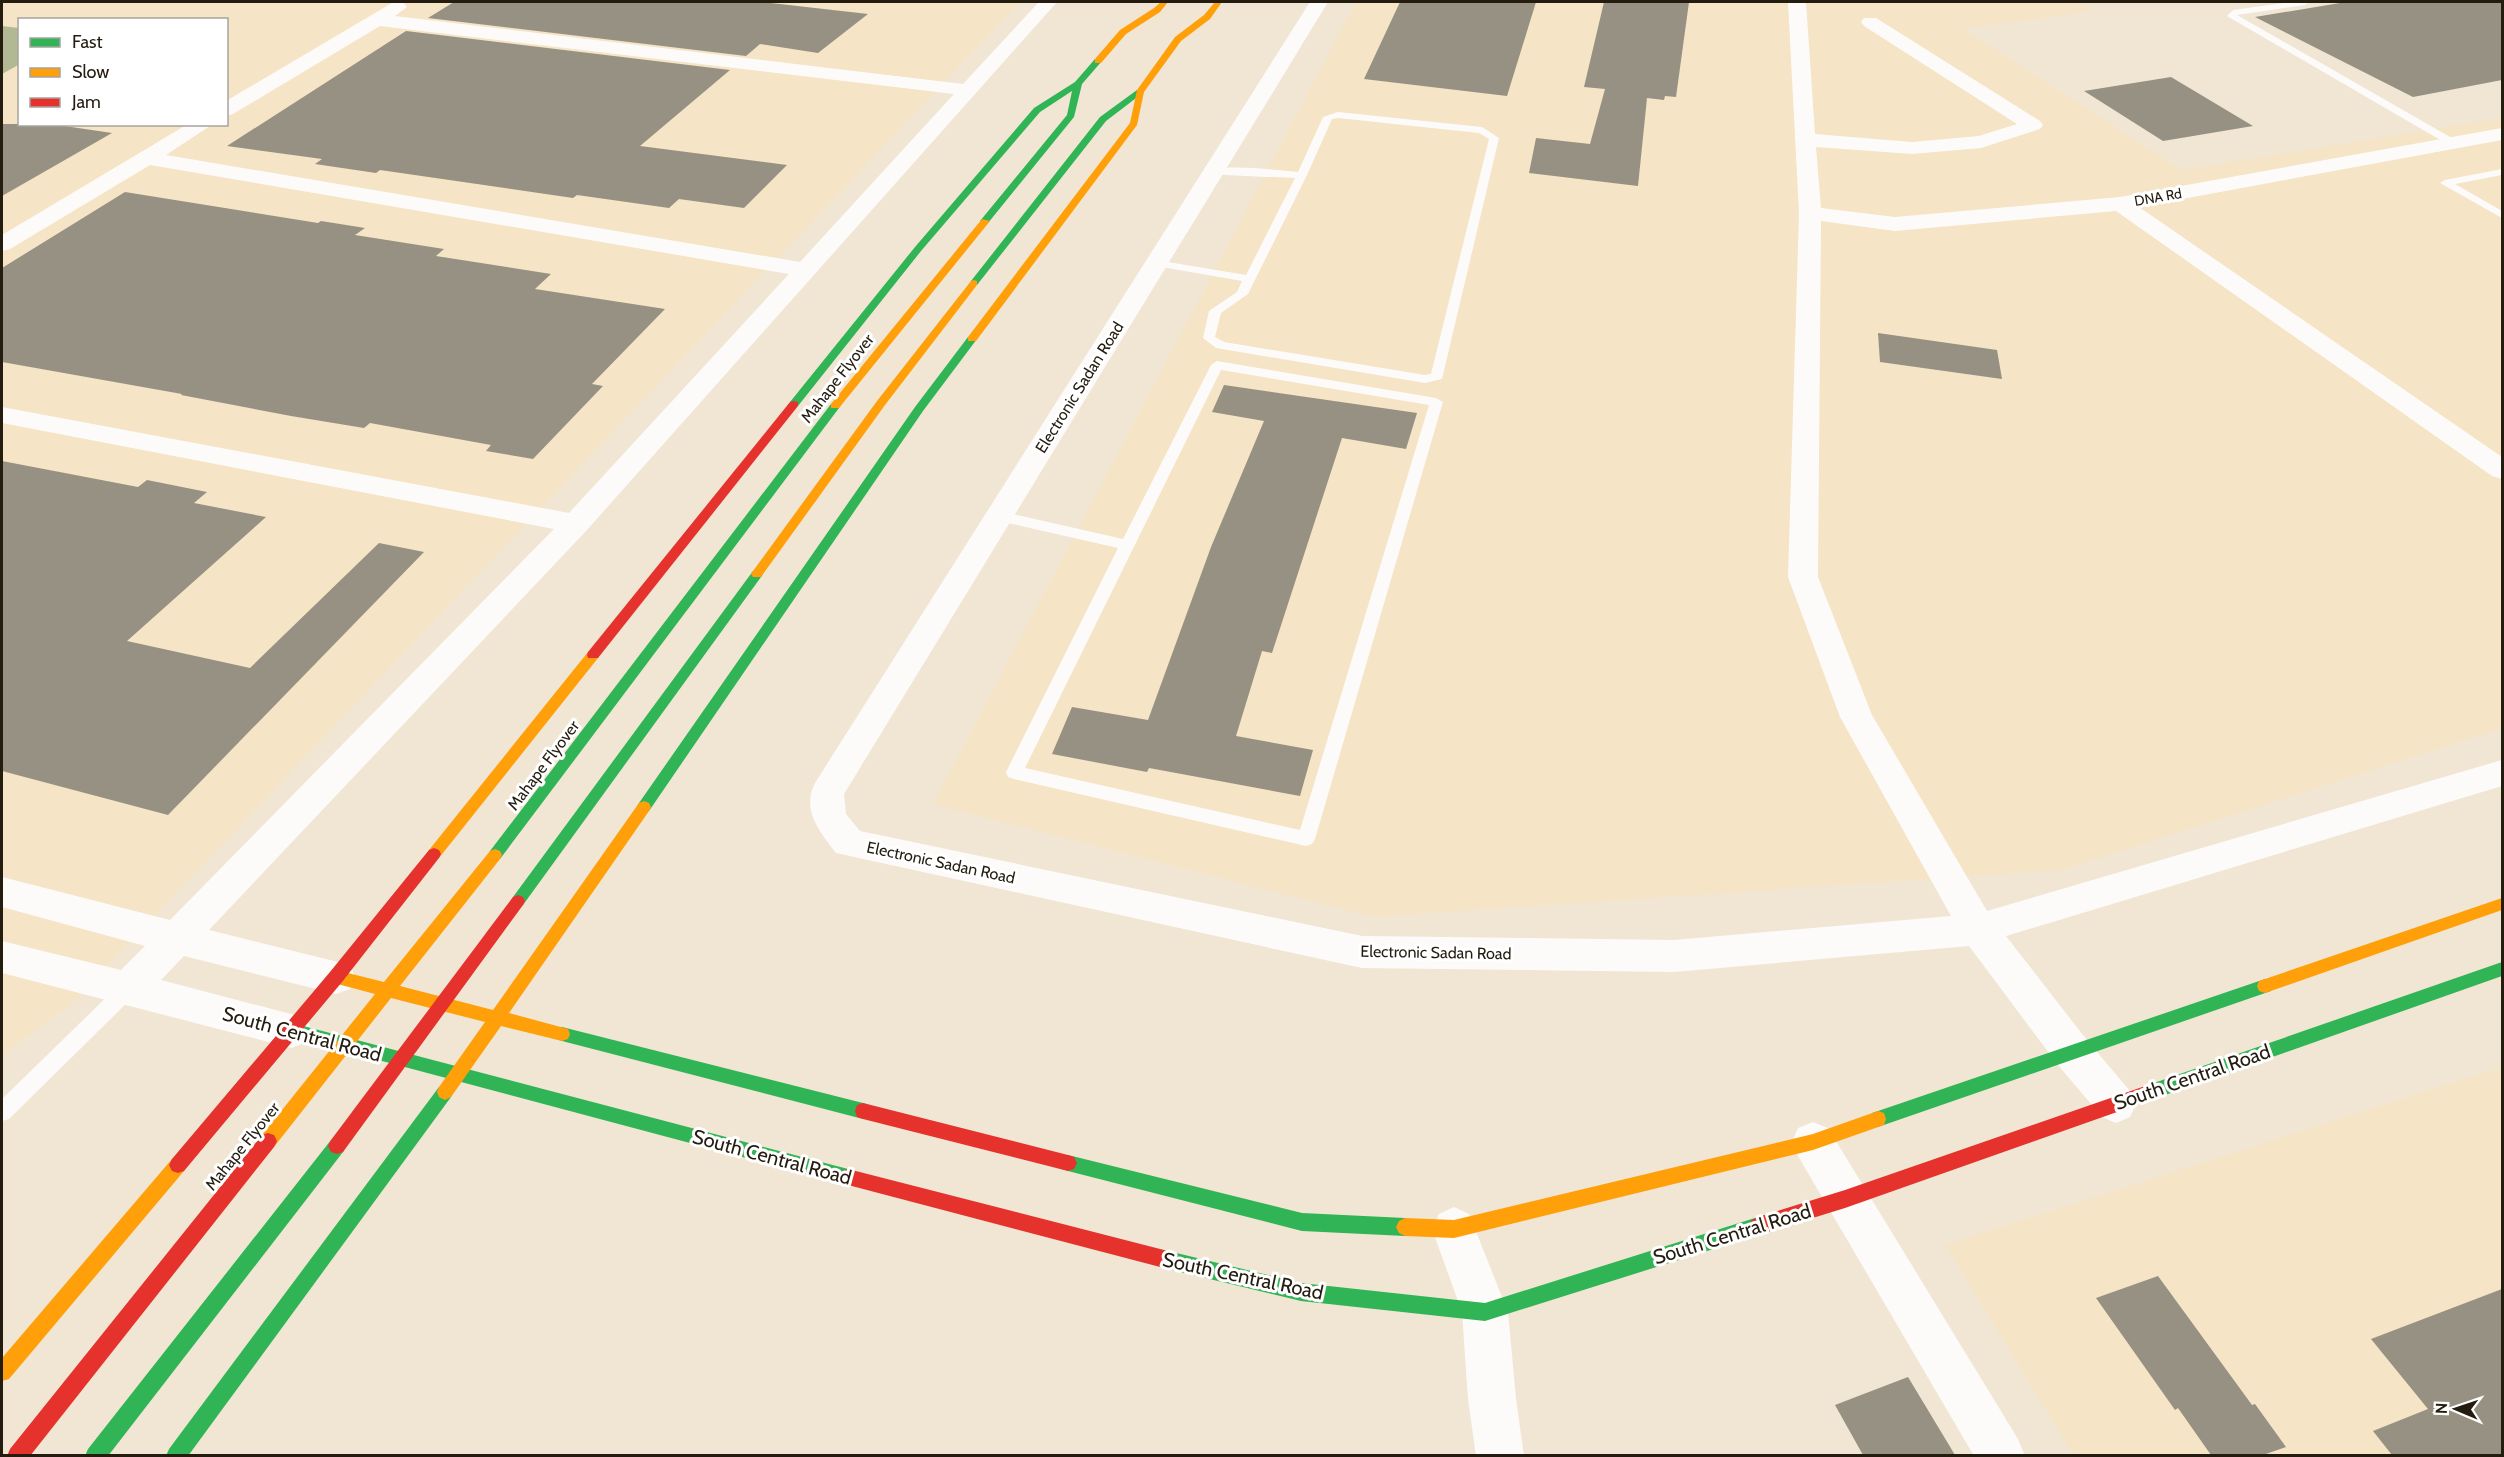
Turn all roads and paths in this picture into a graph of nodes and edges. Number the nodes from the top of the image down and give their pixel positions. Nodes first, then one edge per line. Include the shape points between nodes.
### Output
1 (407, 2) edge
2 (1048, 2) edge
3 (1218, 2) edge
4 (1318, 2) edge
5 (1797, 2) edge
6 (2306, 2) edge
7 (1161, 6) edge
8 (1184, 14) dead end
9 (1128, 15) dead end
10 (379, 20) junction
11 (1870, 21) dead end
12 (1122, 32) junction
13 (1178, 39) junction
14 (1078, 84) junction
15 (968, 90) junction
16 (1140, 92) junction
17 (228, 109) edge
18 (200, 126) edge
19 (2502, 134) edge
20 (1806, 140) junction
21 (2453, 143) junction
22 (147, 158) junction
23 (1212, 172) junction
24 (2502, 172) edge
25 (1302, 175) junction
26 (2120, 204) junction
27 (1810, 213) junction
28 (2502, 215) edge
29 (2, 244) edge
30 (1156, 263) junction
31 (805, 270) junction
32 (1249, 279) junction
33 (2, 415) edge
34 (2502, 470) edge
35 (999, 516) junction
36 (576, 524) junction
37 (1127, 545) junction
38 (2502, 773) edge
39 (2, 892) edge
40 (2502, 904) edge
41 (1978, 929) junction
42 (177, 938) junction
43 (2, 957) edge
44 (2502, 969) edge
45 (336, 976) junction
46 (128, 989) junction
47 (498, 1017) junction
48 (292, 1030) junction
49 (2072, 1052) junction
50 (458, 1075) junction
51 (2116, 1104) junction
52 (2, 1112) edge
53 (1813, 1142) junction
54 (1845, 1198) junction
55 (1454, 1229) junction
56 (1485, 1312) junction
57 (2, 1372) edge
58 (17, 1455) edge
59 (95, 1455) edge
60 (176, 1455) edge
61 (1500, 1455) edge
62 (2001, 1455) edge

1 - 10 street
2 - 15 street
3 - 13 main road via 1207,17
4 - 23 street, Electronic Sadan Road
5 - 20 street
6 - 21 lane via 2232,15
7 - 12 main road
8 - 13 main road
9 - 12 main road
10 - 15 street
10 - 17 street
11 - 20 street via 2033,124 1982,142 1912,148
12 - 14 main road
13 - 16 main road
14 - 45 main road via 1037,110 918,249
14 - 58 main road, Mahape Flyover via 1071,115 840,399 490,862
15 - 31 street
16 - 47 main road via 1134,123 919,409
16 - 59 main road via 1103,119 880,404 355,1124
18 - 22 street
19 - 21 street, DNA Rd
20 - 27 street
21 - 26 street, DNA Rd
22 - 29 street
22 - 31 street
23 - 25 lane
23 - 30 street, Electronic Sadan Road
24 - 28 lane via 2445,183
25 - 32 lane
25 - 32 lane via 1328,117 1338,115 1482,130 1494,138 1437,376 1425,379 1220,345 1209,338 1215,311 1242,294
26 - 27 street, DNA Rd via 1895,224
26 - 34 street
27 - 41 street via 1803,577 1856,717
30 - 32 lane
30 - 35 street, Electronic Sadan Road
31 - 36 street
33 - 36 street
35 - 37 lane
35 - 41 street, Electronic Sadan Road via 826,793 829,818 849,843 1362,952 1674,956
36 - 42 street
37 - 37 lane via 1014,772 1306,839 1436,402 1217,365
38 - 41 street, Electronic Sadan Road
39 - 42 street
40 - 49 main road
41 - 49 street
42 - 45 street
42 - 46 street
43 - 46 street, South Central Road
44 - 51 main road, South Central Road
45 - 47 main road
45 - 48 main road
46 - 48 street, South Central Road
46 - 52 lane
47 - 50 main road
47 - 55 main road via 1302,1222
48 - 50 main road, South Central Road
48 - 57 main road
49 - 51 street
49 - 53 main road
50 - 56 main road, South Central Road via 1133,1252 1301,1292
50 - 60 main road
51 - 54 main road, South Central Road
53 - 54 street
53 - 55 main road
54 - 56 main road, South Central Road
54 - 62 street
55 - 56 street
56 - 61 street

